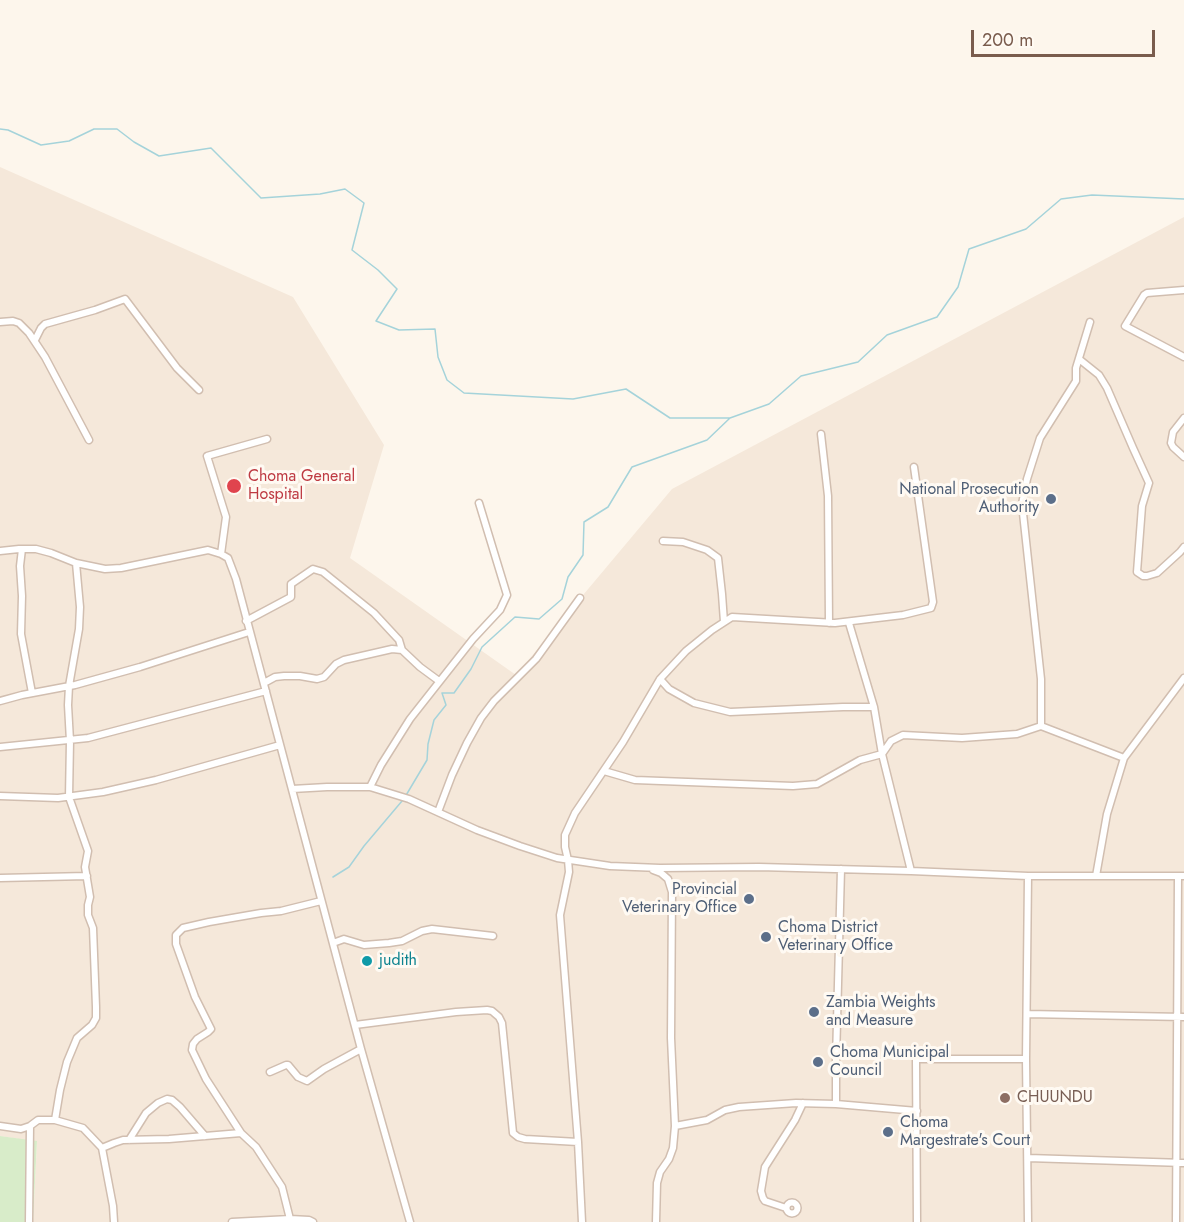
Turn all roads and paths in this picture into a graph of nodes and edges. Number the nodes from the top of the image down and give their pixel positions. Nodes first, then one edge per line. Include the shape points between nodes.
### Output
1 (1184, 290) edge
2 (0, 322) edge
3 (1090, 322) dead end
4 (34, 340) junction
5 (1184, 357) edge
6 (1079, 359) junction
7 (199, 390) dead end
8 (1184, 418) edge
9 (821, 434) dead end
10 (267, 439) dead end
11 (89, 440) dead end
12 (1184, 457) edge
13 (914, 467) dead end
14 (479, 503) dead end
15 (663, 541) dead end
16 (1184, 547) edge
17 (21, 549) junction
18 (0, 551) edge
19 (220, 554) junction
20 (76, 563) junction
21 (580, 598) dead end
22 (246, 621) junction
23 (724, 622) junction
24 (849, 622) junction
25 (829, 623) junction
26 (249, 632) junction
27 (402, 650) junction
28 (1184, 678) edge
29 (660, 679) junction
30 (439, 681) junction
31 (1182, 686) edge
32 (69, 687) junction
33 (265, 687) junction
34 (32, 693) junction
35 (0, 700) edge
36 (874, 707) junction
37 (1041, 726) junction
38 (70, 741) junction
39 (0, 745) edge
40 (280, 745) junction
41 (882, 754) junction
42 (1124, 758) junction
43 (604, 771) junction
44 (370, 787) junction
45 (292, 789) junction
46 (0, 796) edge
47 (69, 797) junction
48 (438, 812) junction
49 (568, 860) junction
50 (648, 868) junction
51 (841, 869) junction
52 (911, 871) junction
53 (87, 876) junction
54 (1028, 876) junction
55 (1096, 876) junction
56 (1181, 876) edge
57 (0, 878) edge
58 (321, 901) junction
59 (493, 936) dead end
60 (333, 943) junction
61 (1028, 1014) junction
62 (1181, 1017) edge
63 (355, 1025) junction
64 (361, 1049) junction
65 (1026, 1059) junction
66 (270, 1072) dead end
67 (803, 1103) junction
68 (836, 1104) junction
69 (917, 1111) junction
70 (55, 1120) junction
71 (0, 1126) edge
72 (30, 1126) junction
73 (675, 1126) junction
74 (240, 1133) junction
75 (205, 1136) junction
76 (129, 1140) junction
77 (578, 1142) junction
78 (102, 1148) junction
79 (1028, 1158) junction
80 (1180, 1163) edge
81 (290, 1219) junction
82 (29, 1222) edge
83 (114, 1222) edge
84 (232, 1222) edge
85 (313, 1222) edge
86 (410, 1222) edge
87 (582, 1222) edge
88 (656, 1222) edge
89 (792, 1222) edge
90 (917, 1222) edge
91 (1028, 1222) edge
92 (1176, 1222) edge

1 - 5 street via 1147,293 1125,326
2 - 4 street via 19,323
3 - 6 street
4 - 7 street via 45,324 125,299 177,368
4 - 11 street
6 - 16 street via 1099,375 1107,388 1149,483 1142,506 1137,572 1143,576 1157,573
6 - 37 street via 1076,381 1040,438 1022,504 1041,680
8 - 12 street via 1173,432 1171,443
9 - 25 street via 828,496
10 - 19 street via 207,456 226,517
13 - 24 street via 931,608
14 - 30 street via 507,595 500,610
15 - 23 street via 682,542 718,558
17 - 18 street
17 - 20 street via 36,549
17 - 34 street via 21,634
19 - 20 street via 208,550 121,568
19 - 22 street via 228,558
20 - 32 street via 79,629
21 - 48 street via 536,659 484,713 467,742
22 - 26 street
22 - 27 street via 291,597 291,584 313,569 323,572 374,613 399,640
23 - 25 street via 732,617
23 - 29 street via 686,651
24 - 25 street
24 - 36 street
26 - 32 street
26 - 33 street
27 - 30 street
27 - 33 street via 344,660 317,679 275,677
28 - 31 street
29 - 36 street via 694,703 730,712
29 - 43 street
30 - 44 street via 410,719
31 - 42 street
32 - 34 street
32 - 38 street
33 - 38 street
33 - 40 street
34 - 35 street
36 - 41 street
37 - 41 street via 1017,734 962,738 903,735 891,741
37 - 42 street
38 - 39 street
38 - 47 street
40 - 45 street
40 - 47 street via 132,786
41 - 43 street via 860,760 817,784 794,786 635,780
41 - 52 street
42 - 55 street via 1107,814
43 - 49 street via 565,835
44 - 45 street
44 - 48 street
45 - 58 street
46 - 47 street
47 - 53 street via 88,850
48 - 49 street via 520,846
49 - 50 street
49 - 77 street via 560,915
50 - 51 street
50 - 73 street via 668,879 672,892
51 - 52 street
51 - 68 street
52 - 54 street
53 - 57 street
53 - 70 street via 96,1018 77,1038 67,1062
54 - 55 street
54 - 61 street
55 - 56 street
56 - 62 street
58 - 60 street
58 - 74 street via 183,928 176,935 195,997 211,1029 196,1039 192,1050
59 - 60 street via 432,929 389,944 364,945 344,939
60 - 63 street
61 - 62 street
61 - 65 street
62 - 80 street
63 - 64 street
63 - 77 street via 492,1011 502,1023 513,1133 525,1139
64 - 66 street via 307,1081 288,1065
64 - 86 street
65 - 69 street via 916,1059
65 - 79 street
67 - 68 street
67 - 73 street via 731,1108 707,1120
67 - 89 street via 765,1167 761,1191 765,1201 789,1211
68 - 69 street
69 - 90 street
70 - 72 street via 38,1120
70 - 78 street via 83,1128
71 - 72 street
72 - 82 street
73 - 88 street via 673,1148 657,1183
74 - 75 street
74 - 81 street via 262,1155 282,1187
75 - 76 street
75 - 76 street via 180,1107 166,1099 146,1113
76 - 78 street
77 - 87 street
78 - 83 street
79 - 80 street
79 - 91 street
80 - 92 street
81 - 84 street
81 - 85 street

